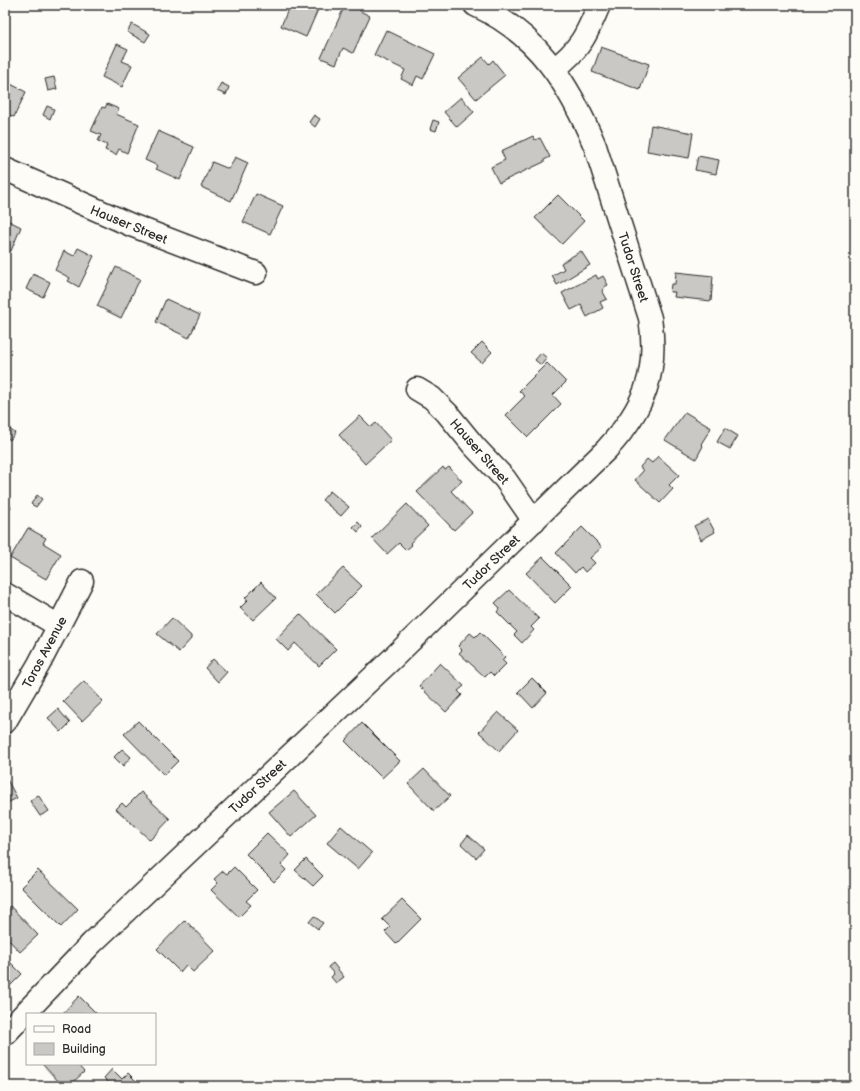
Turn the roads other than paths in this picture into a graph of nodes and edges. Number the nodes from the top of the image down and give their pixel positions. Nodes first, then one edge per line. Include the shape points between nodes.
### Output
1 (475, 5) edge
2 (599, 5) edge
3 (554, 69) junction
4 (5, 169) edge
5 (256, 273) dead end
6 (417, 389) dead end
7 (534, 520) junction
8 (82, 581) dead end
9 (5, 594) edge
10 (59, 626) junction
11 (5, 722) edge
12 (5, 1034) edge

1 - 3 street, Tudor Street via 519,31
2 - 3 street via 576,50
3 - 7 street, Tudor Street via 572,97 595,146 644,297 653,337 653,358 646,390 630,421 606,450
4 - 5 street, Hauser Street via 131,225
6 - 7 street, Hauser Street via 432,398 447,413 505,479
7 - 12 street, Tudor Street via 392,659 92,943
8 - 10 street, Toros Avenue
9 - 10 street
10 - 11 street, Toros Avenue

